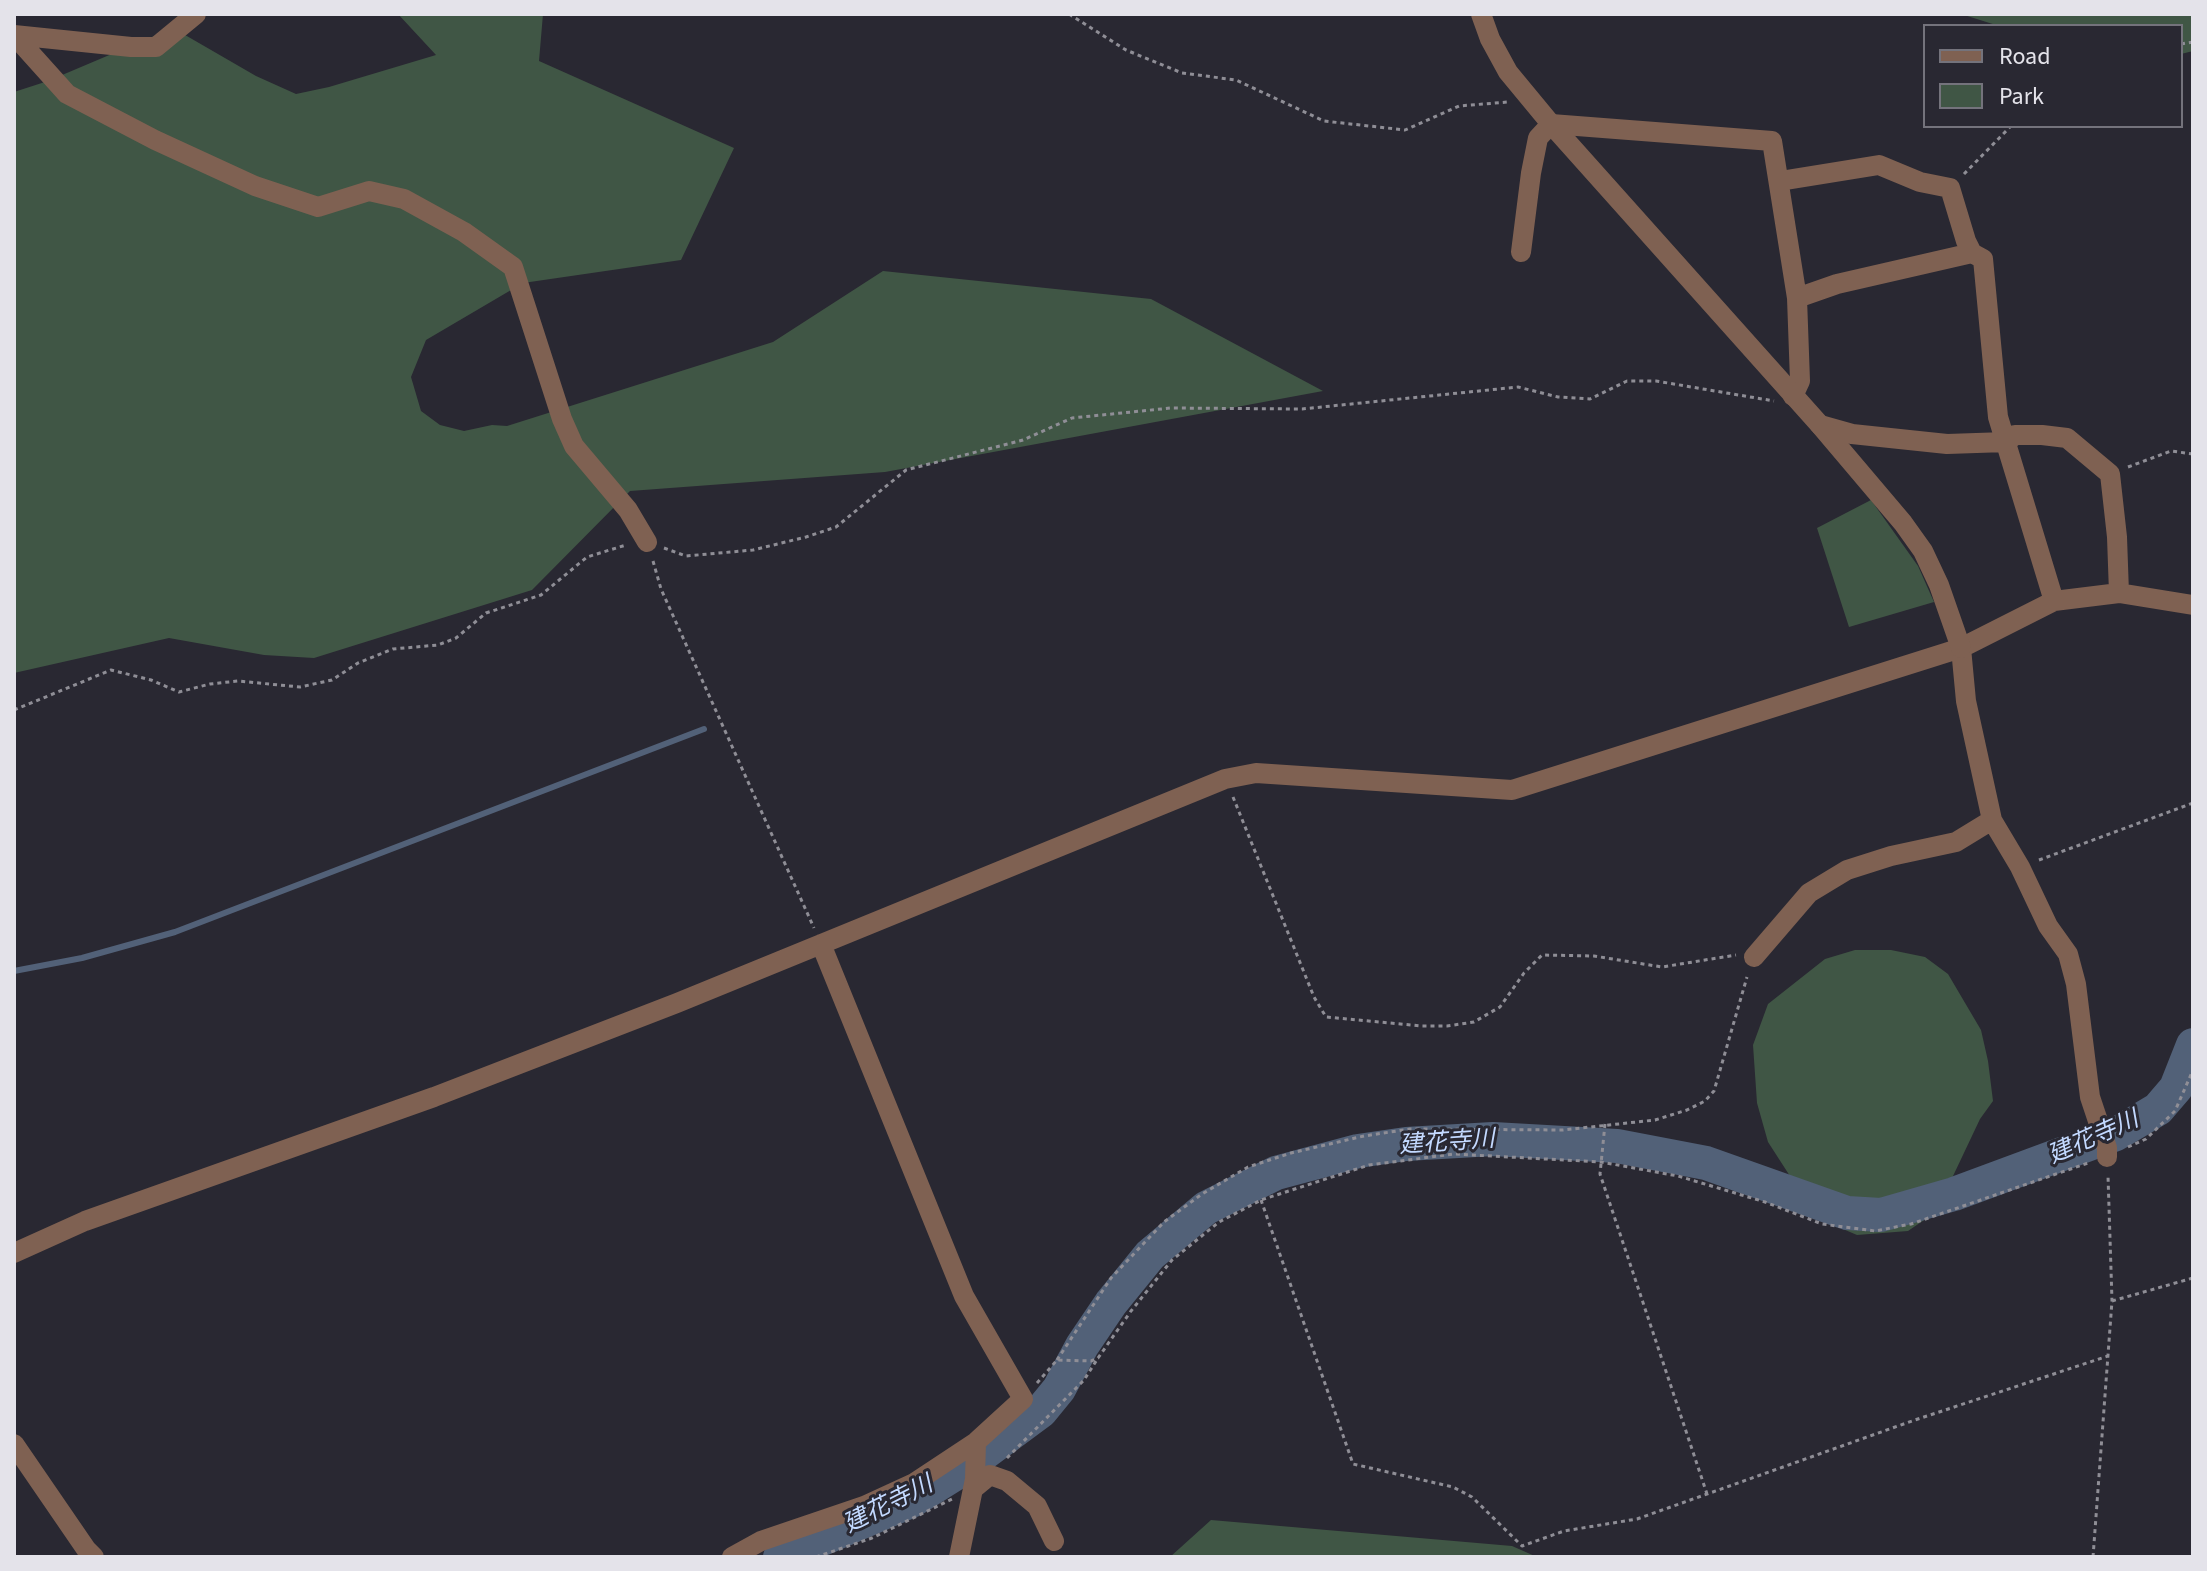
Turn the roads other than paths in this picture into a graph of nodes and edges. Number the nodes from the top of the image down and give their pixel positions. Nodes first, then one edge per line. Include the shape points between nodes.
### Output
1 (196, 14) edge
2 (1481, 14) edge
3 (14, 35) edge
4 (1551, 124) junction
5 (1780, 181) junction
6 (1521, 252) dead end
7 (1972, 253) junction
8 (1797, 298) junction
9 (1793, 396) junction
10 (1820, 425) junction
11 (2006, 442) junction
12 (647, 542) road end
13 (2119, 593) junction
14 (2054, 601) junction
15 (2193, 605) edge
16 (1961, 648) junction
17 (1992, 820) junction
18 (821, 944) junction
19 (1754, 957) road end
20 (2107, 1152) road end
21 (14, 1253) edge
22 (14, 1444) edge
23 (976, 1446) junction
24 (980, 1481) junction
25 (1054, 1541) dead end
26 (94, 1557) edge
27 (732, 1557) edge
28 (959, 1557) edge

1 - 3 street via 156,47
2 - 4 street via 1508,72
3 - 12 street via 67,94 240,180 318,207 369,191 404,199 513,267 574,446 628,510
4 - 5 street via 1772,141
4 - 6 street via 1538,138
4 - 9 street
5 - 7 street via 1879,165 1950,188
5 - 8 street
7 - 8 street
7 - 11 street via 1983,259 1998,417
8 - 9 street via 1800,381
9 - 10 street
10 - 11 street via 1852,434 1947,444
10 - 16 street via 1923,551
11 - 13 street via 2015,435 2067,438 2110,474
11 - 14 street
13 - 14 street
13 - 15 street
14 - 16 street
16 - 17 street via 1966,701
16 - 18 street via 1512,790 1256,773 1225,779
17 - 19 street via 1956,842 1847,870 1809,893
17 - 20 street via 2068,954 2090,1097
18 - 21 street via 448,1092 85,1221
18 - 23 street via 964,1296 1023,1399
22 - 26 street
23 - 24 street
23 - 27 street via 902,1489 761,1541
24 - 25 street via 1007,1481 1037,1506
24 - 28 street

